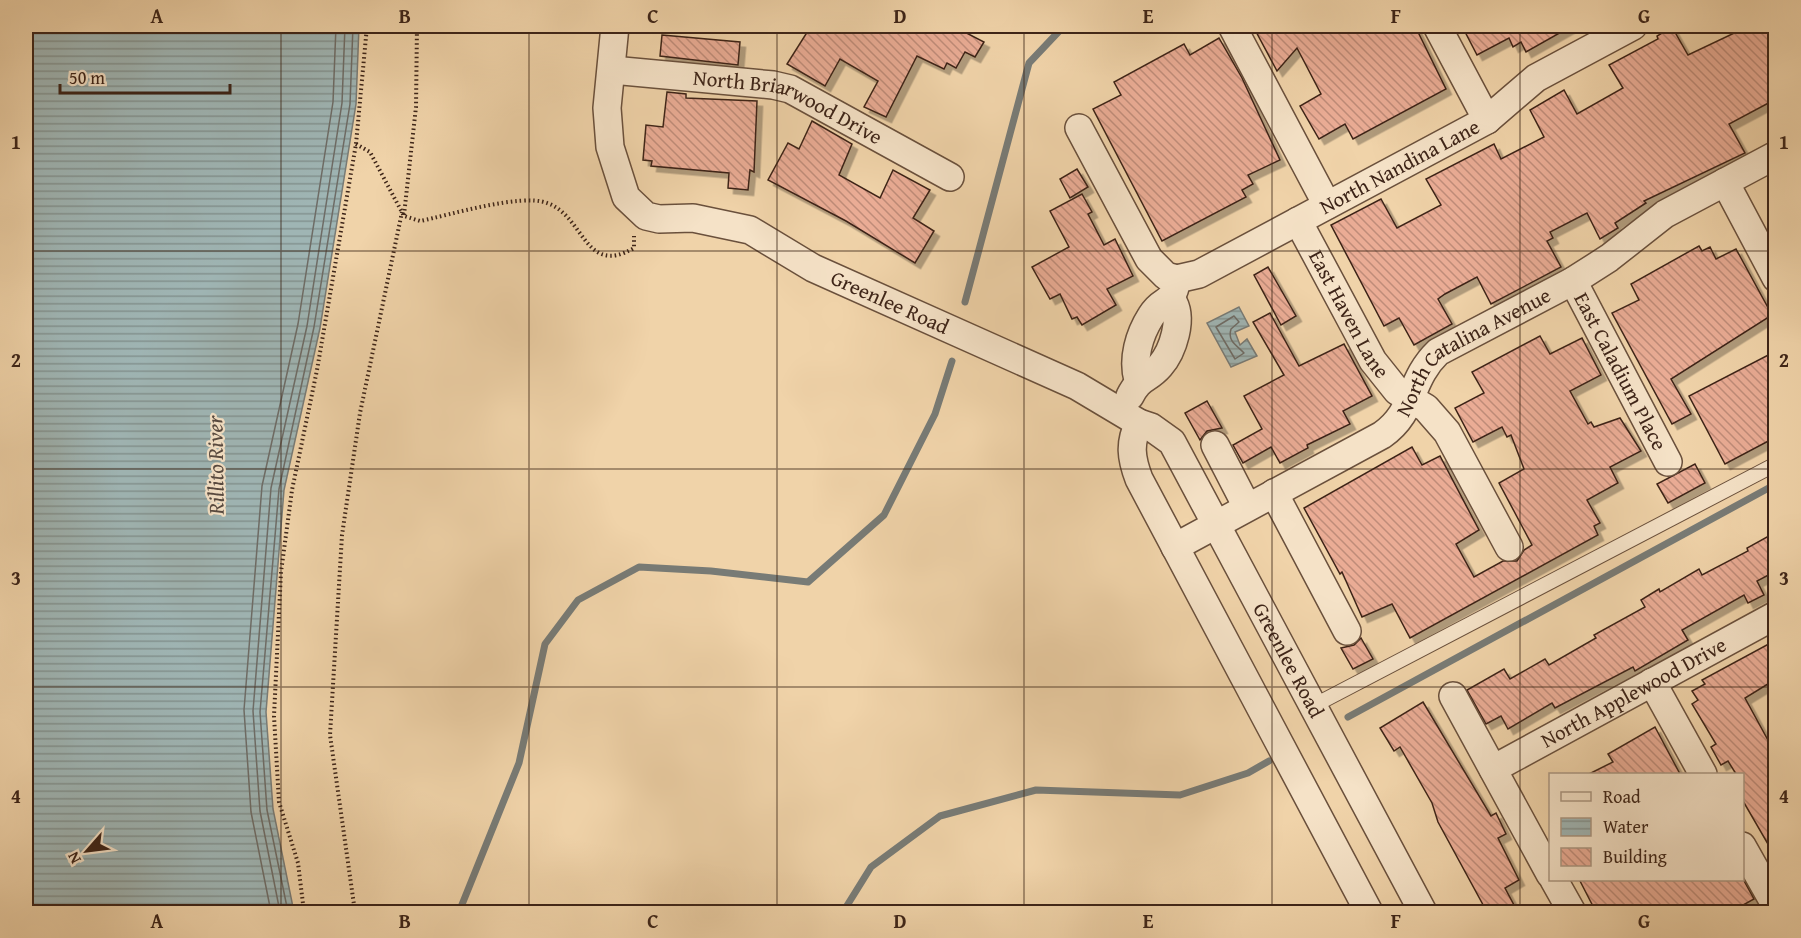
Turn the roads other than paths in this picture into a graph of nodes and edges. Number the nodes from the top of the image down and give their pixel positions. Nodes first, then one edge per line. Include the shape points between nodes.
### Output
1 (615, 26) edge
2 (1233, 26) edge
3 (1437, 26) edge
4 (1633, 26) edge
5 (612, 70) junction
6 (1487, 120) junction
7 (1079, 128) dead end
8 (1776, 155) edge
9 (950, 177) dead end
10 (1725, 182) junction
11 (1327, 205) junction
12 (1298, 221) junction
13 (1776, 278) edge
14 (1573, 281) junction
15 (1175, 289) junction
16 (1410, 399) junction
17 (1131, 417) junction
18 (1215, 445) dead end
19 (1668, 462) dead end
20 (1776, 464) edge
21 (1274, 493) junction
22 (1246, 507) junction
23 (1217, 523) junction
24 (1175, 547) junction
25 (1509, 547) dead end
26 (1776, 615) edge
27 (1347, 631) dead end
28 (1652, 682) junction
29 (1453, 696) dead end
30 (1313, 706) junction
31 (1493, 769) junction
32 (1702, 773) edge
33 (1744, 848) edge
34 (1549, 870) edge
35 (1555, 881) edge
36 (1776, 906) edge
37 (1566, 910) edge
38 (1369, 912) edge
39 (1423, 912) edge

1 - 5 street
2 - 11 street
3 - 6 street
4 - 6 street, North Nandina Lane via 1536,78
5 - 9 street, North Briarwood Drive via 773,84
5 - 17 street, Greenlee Road via 607,108 610,147 626,197 646,216 693,218 750,230 813,268 1077,386
6 - 11 street, North Nandina Lane
7 - 15 street via 1149,259
8 - 10 street, North Catalina Avenue
10 - 13 street
10 - 14 street, North Catalina Avenue via 1649,224 1609,258
11 - 12 street, North Nandina Lane
12 - 15 street, North Nandina Lane
12 - 16 street, East Haven Lane via 1373,361 1384,377
14 - 16 street, North Catalina Avenue via 1438,352 1423,367
14 - 19 street, East Caladium Place
15 - 17 street via 1179,325 1162,364 1138,380
16 - 21 street, North Catalina Avenue via 1404,414 1382,435
16 - 25 street, East Haven Lane via 1437,418 1447,432
17 - 23 street, Greenlee Road via 1172,442
17 - 24 street via 1133,465
18 - 22 street
20 - 30 lane
21 - 22 street, North Catalina Avenue
21 - 27 street
22 - 23 street, North Catalina Avenue
23 - 24 street, North Catalina Avenue
23 - 30 street, Greenlee Road
24 - 38 street
26 - 28 street, North Applewood Drive
28 - 31 street, North Applewood Drive
28 - 32 street
29 - 31 street
30 - 39 street, Greenlee Road
31 - 34 street
33 - 36 street
35 - 37 street

